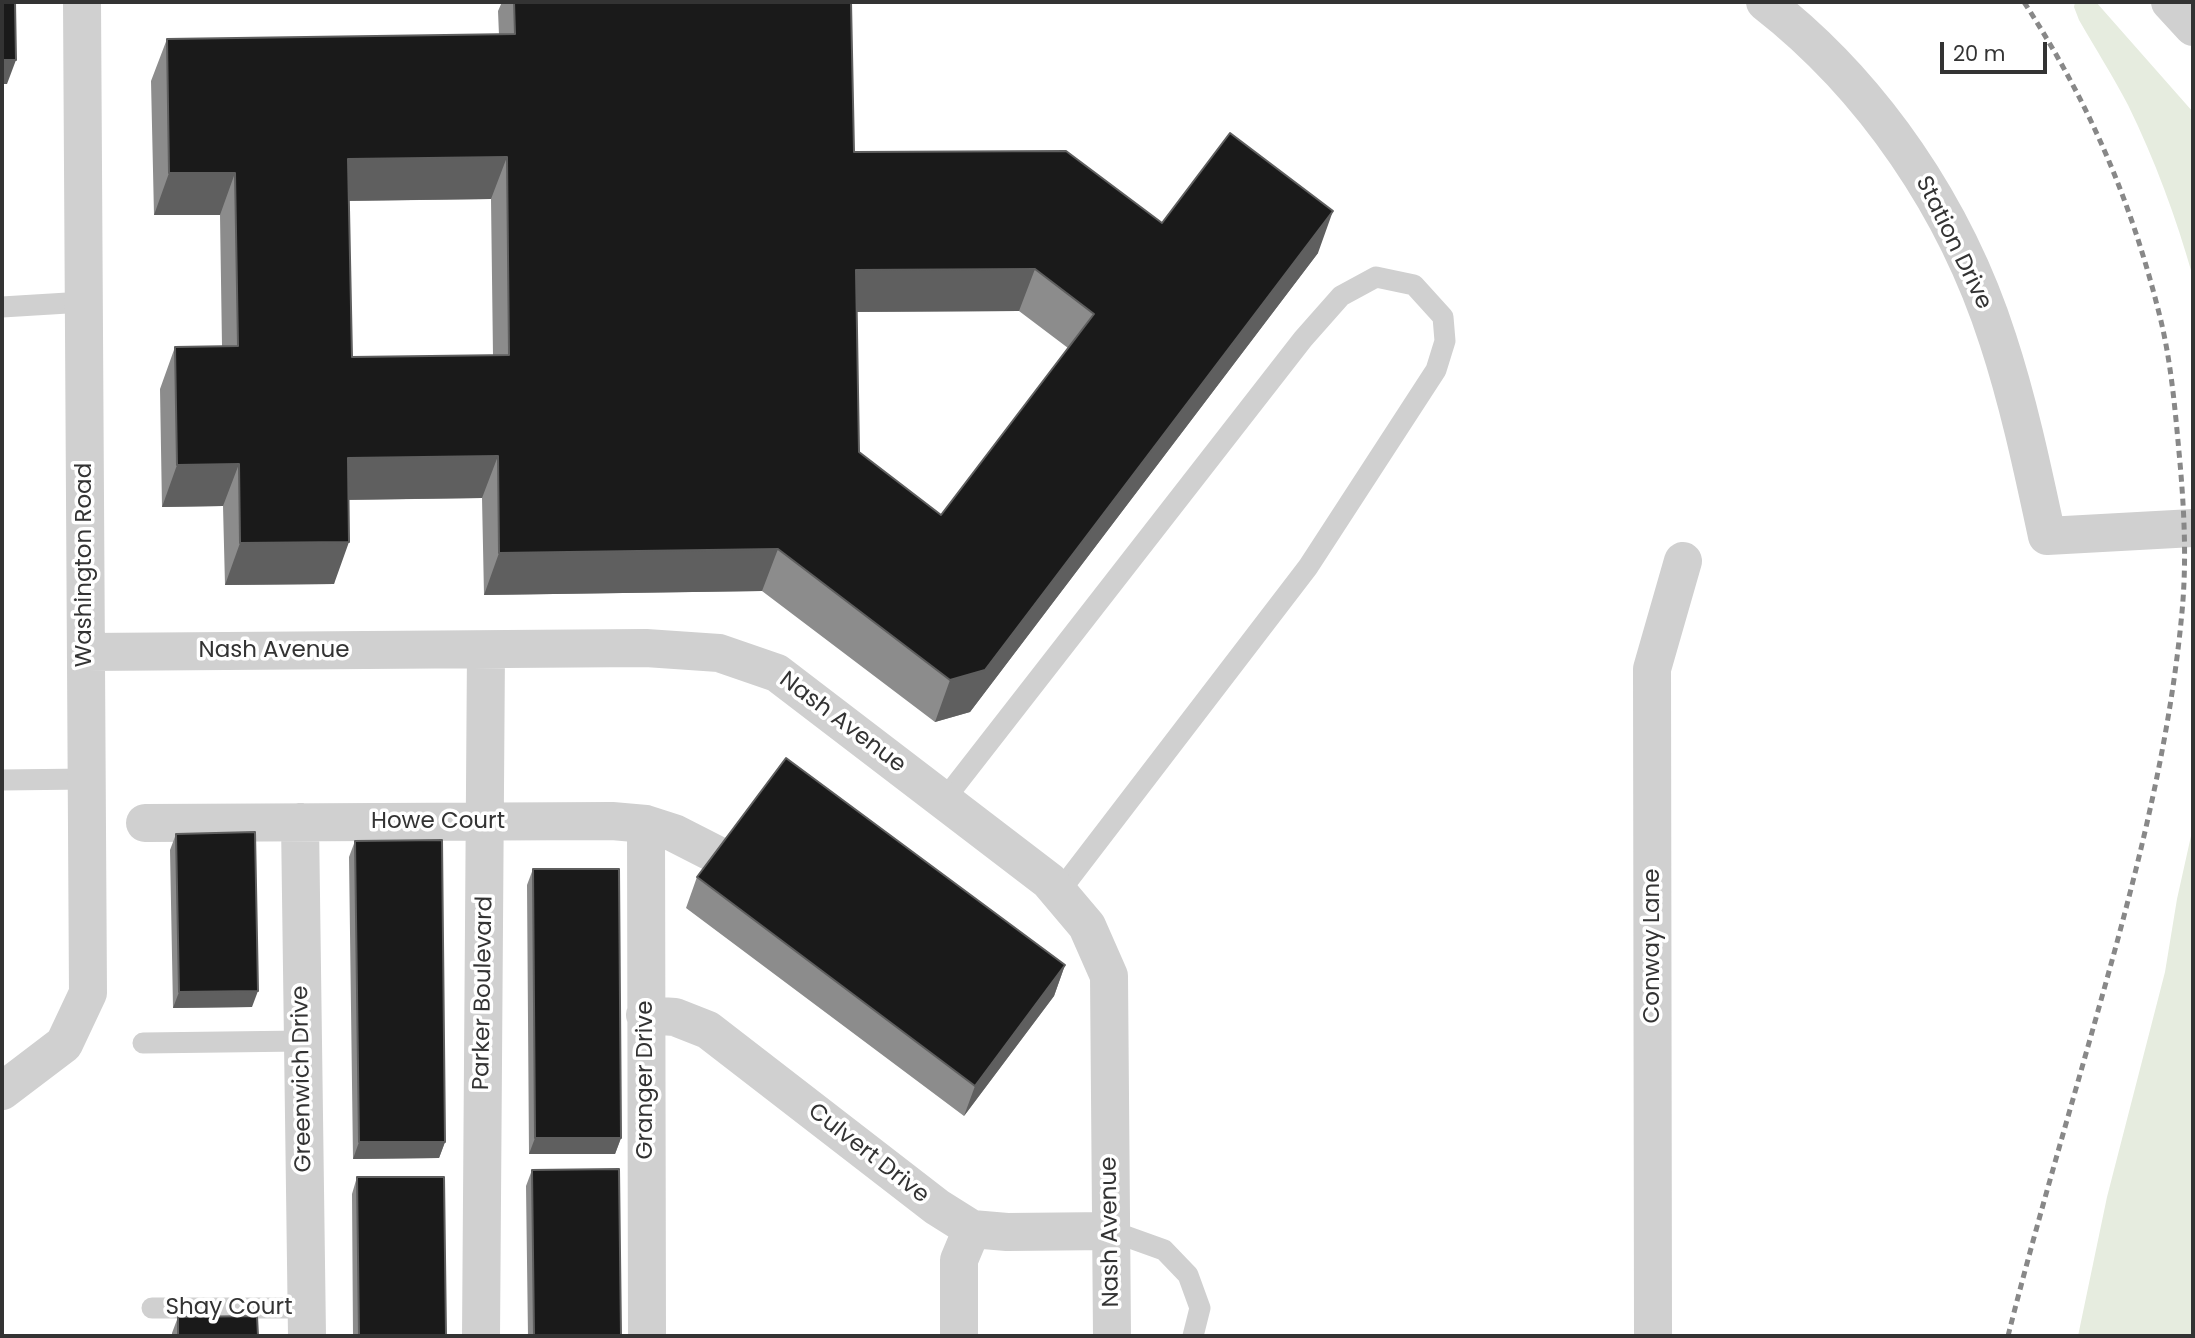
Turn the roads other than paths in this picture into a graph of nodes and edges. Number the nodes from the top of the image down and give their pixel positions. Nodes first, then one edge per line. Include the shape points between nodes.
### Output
1 (82, 2) edge
2 (1765, 2) edge
3 (2170, 2) edge
4 (2193, 27) edge
5 (84, 303) junction
6 (2, 307) edge
7 (2193, 528) edge
8 (1683, 561) dead end
9 (486, 650) junction
10 (86, 652) junction
11 (87, 779) junction
12 (2, 780) edge
13 (944, 800) junction
14 (300, 822) junction
15 (486, 822) junction
16 (145, 823) dead end
17 (646, 824) junction
18 (723, 858) edge
19 (1059, 892) junction
20 (645, 1015) junction
21 (303, 1041) junction
22 (143, 1043) dead end
23 (2, 1091) edge
24 (972, 1229) junction
25 (1111, 1231) junction
26 (152, 1308) dead end
27 (307, 1322) edge
28 (481, 1336) edge
29 (647, 1336) edge
30 (959, 1336) edge
31 (1112, 1336) edge
32 (1193, 1336) edge
33 (1653, 1336) edge

1 - 5 street, Washington Road
2 - 7 street, Station Drive via 1851,82 1905,151 1948,223 1998,338 2047,536
3 - 4 street
5 - 6 lane
5 - 10 street, Washington Road
8 - 33 street, Conway Lane via 1652,669
9 - 10 street, Nash Avenue
9 - 13 street, Nash Avenue via 646,648 719,653 777,673
9 - 15 street, Parker Boulevard
10 - 11 street, Washington Road
11 - 12 lane
11 - 23 street, Washington Road via 88,993 64,1044
13 - 19 street, Nash Avenue
13 - 19 lane via 1341,296 1376,277 1414,285 1443,317 1446,341 1436,370 1308,567
14 - 15 street, Howe Court
14 - 16 street, Howe Court
14 - 21 street, Greenwich Drive
15 - 17 street, Howe Court
15 - 28 street, Parker Boulevard
17 - 18 street, Howe Court
17 - 20 street, Granger Drive
19 - 25 street, Nash Avenue via 1087,926 1109,976
20 - 24 street, Culvert Drive via 675,1017 708,1030
20 - 29 street, Granger Drive
21 - 22 lane
21 - 27 street, Greenwich Drive
24 - 25 street, Culvert Drive
24 - 30 street via 959,1260
25 - 31 street, Nash Avenue
25 - 32 lane via 1164,1250 1188,1275 1200,1308
26 - 27 lane, Shay Court

